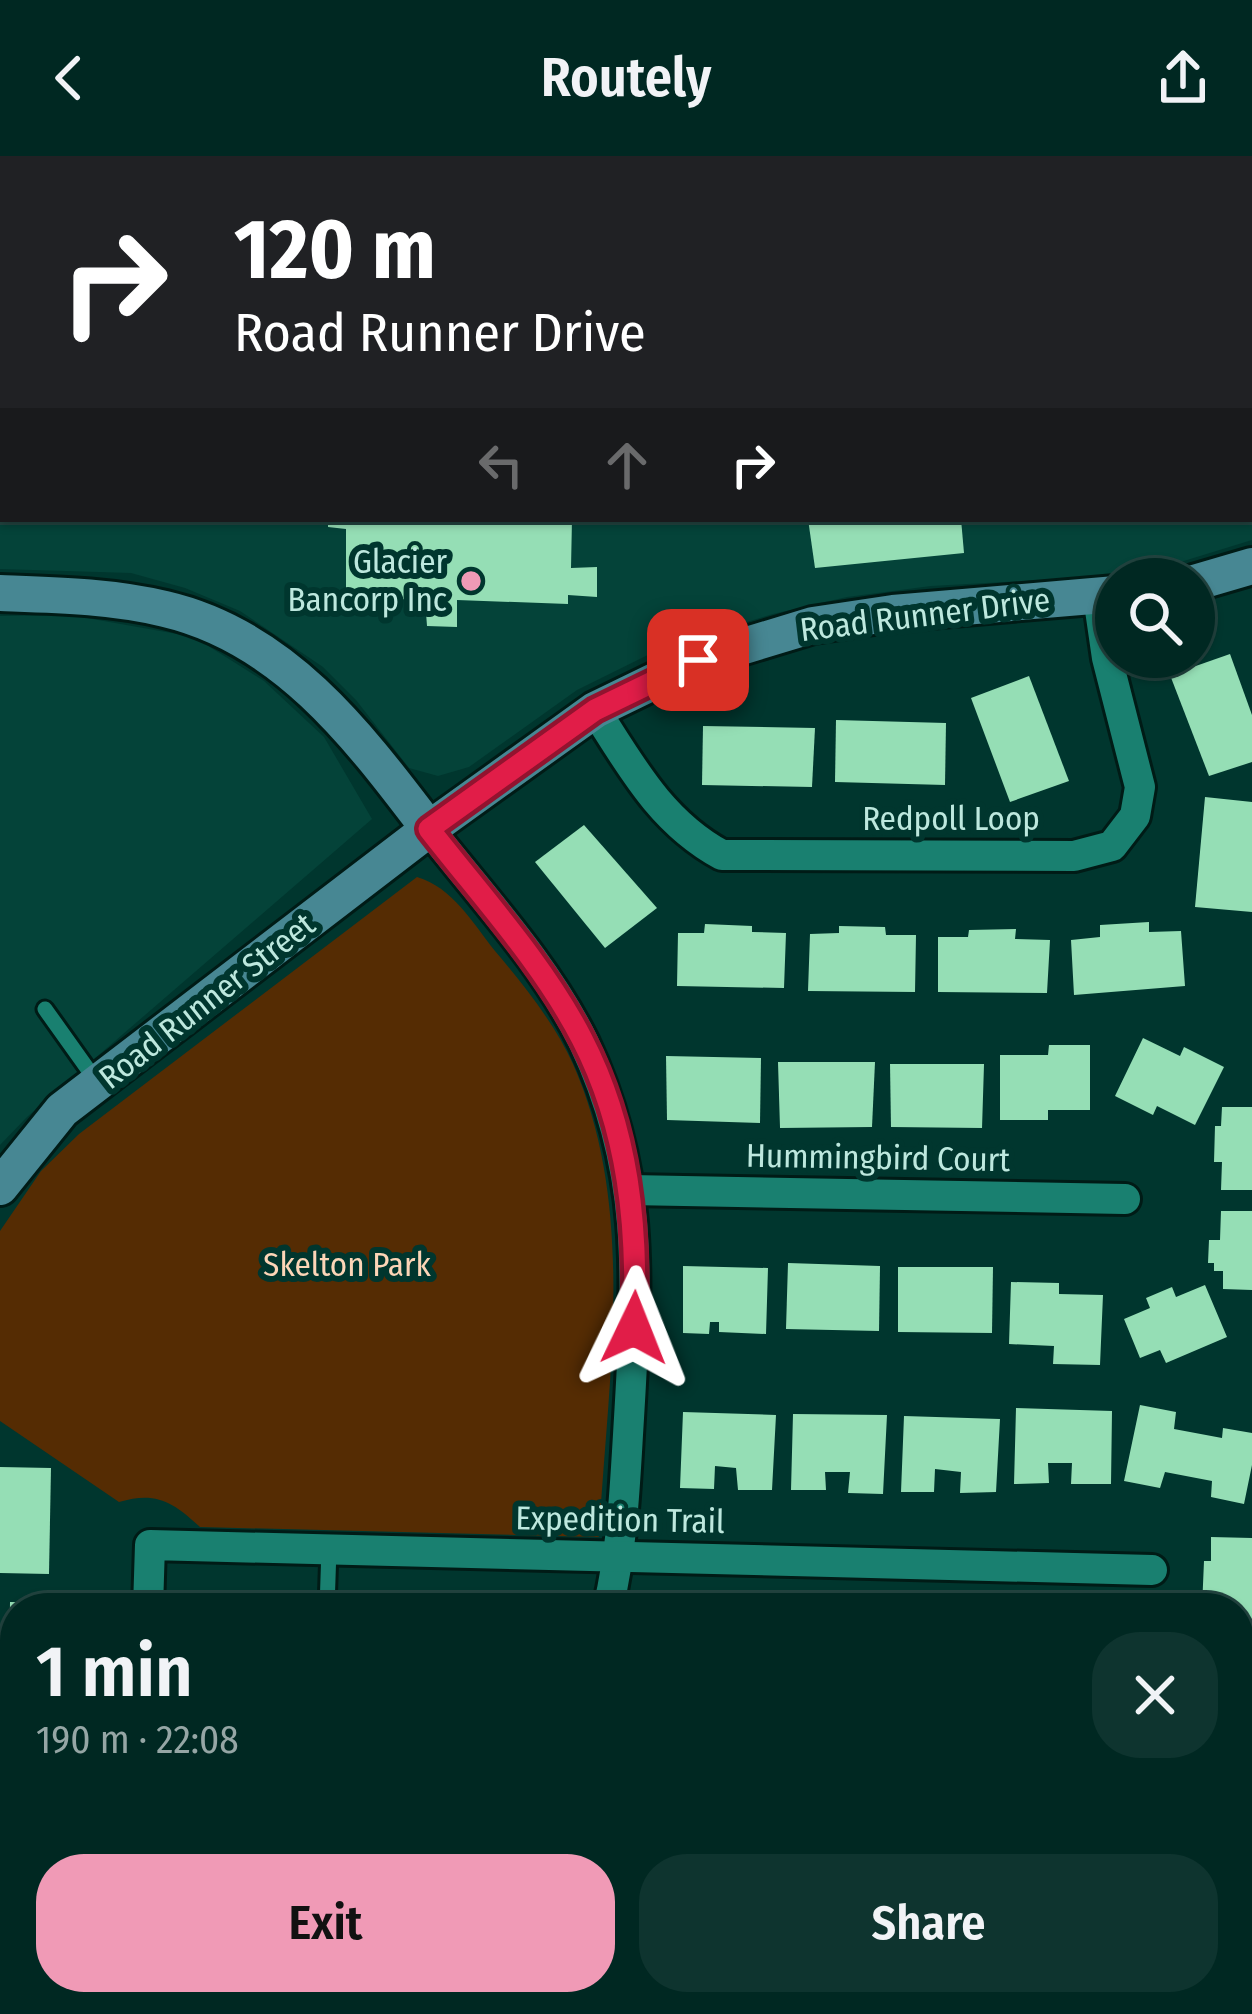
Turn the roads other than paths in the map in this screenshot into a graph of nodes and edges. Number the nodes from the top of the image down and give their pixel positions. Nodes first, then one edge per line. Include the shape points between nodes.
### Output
1 (1252, 566) edge
2 (1215, 577) edge
3 (0, 593) edge
4 (1095, 596) edge
5 (1112, 678) edge
6 (595, 710) junction
7 (429, 829) junction
8 (45, 1009) dead end
9 (99, 1084) junction
10 (0, 1187) edge
11 (630, 1190) junction
12 (1125, 1199) dead end
13 (329, 1549) junction
14 (621, 1556) junction
15 (1152, 1570) dead end
16 (148, 1593) edge
17 (328, 1593) edge
18 (612, 1593) edge

1 - 2 street
3 - 7 street via 135,602 234,635 337,713
4 - 6 street, Road Runner Drive via 813,625 698,660
5 - 6 street, Redpoll Loop via 1140,787 1135,816 1112,846 1073,856 722,855 659,808
6 - 7 street, Road Runner Drive
7 - 9 street, Road Runner Street
7 - 11 street via 582,1039 622,1144
8 - 9 lane
9 - 10 street, Road Runner Street via 62,1111
11 - 12 street, Hummingbird Court
11 - 14 street via 637,1249
13 - 14 street, Expedition Trail
13 - 16 street, Expedition Trail via 150,1545
13 - 17 lane
14 - 15 street, Expedition Trail
14 - 18 street

